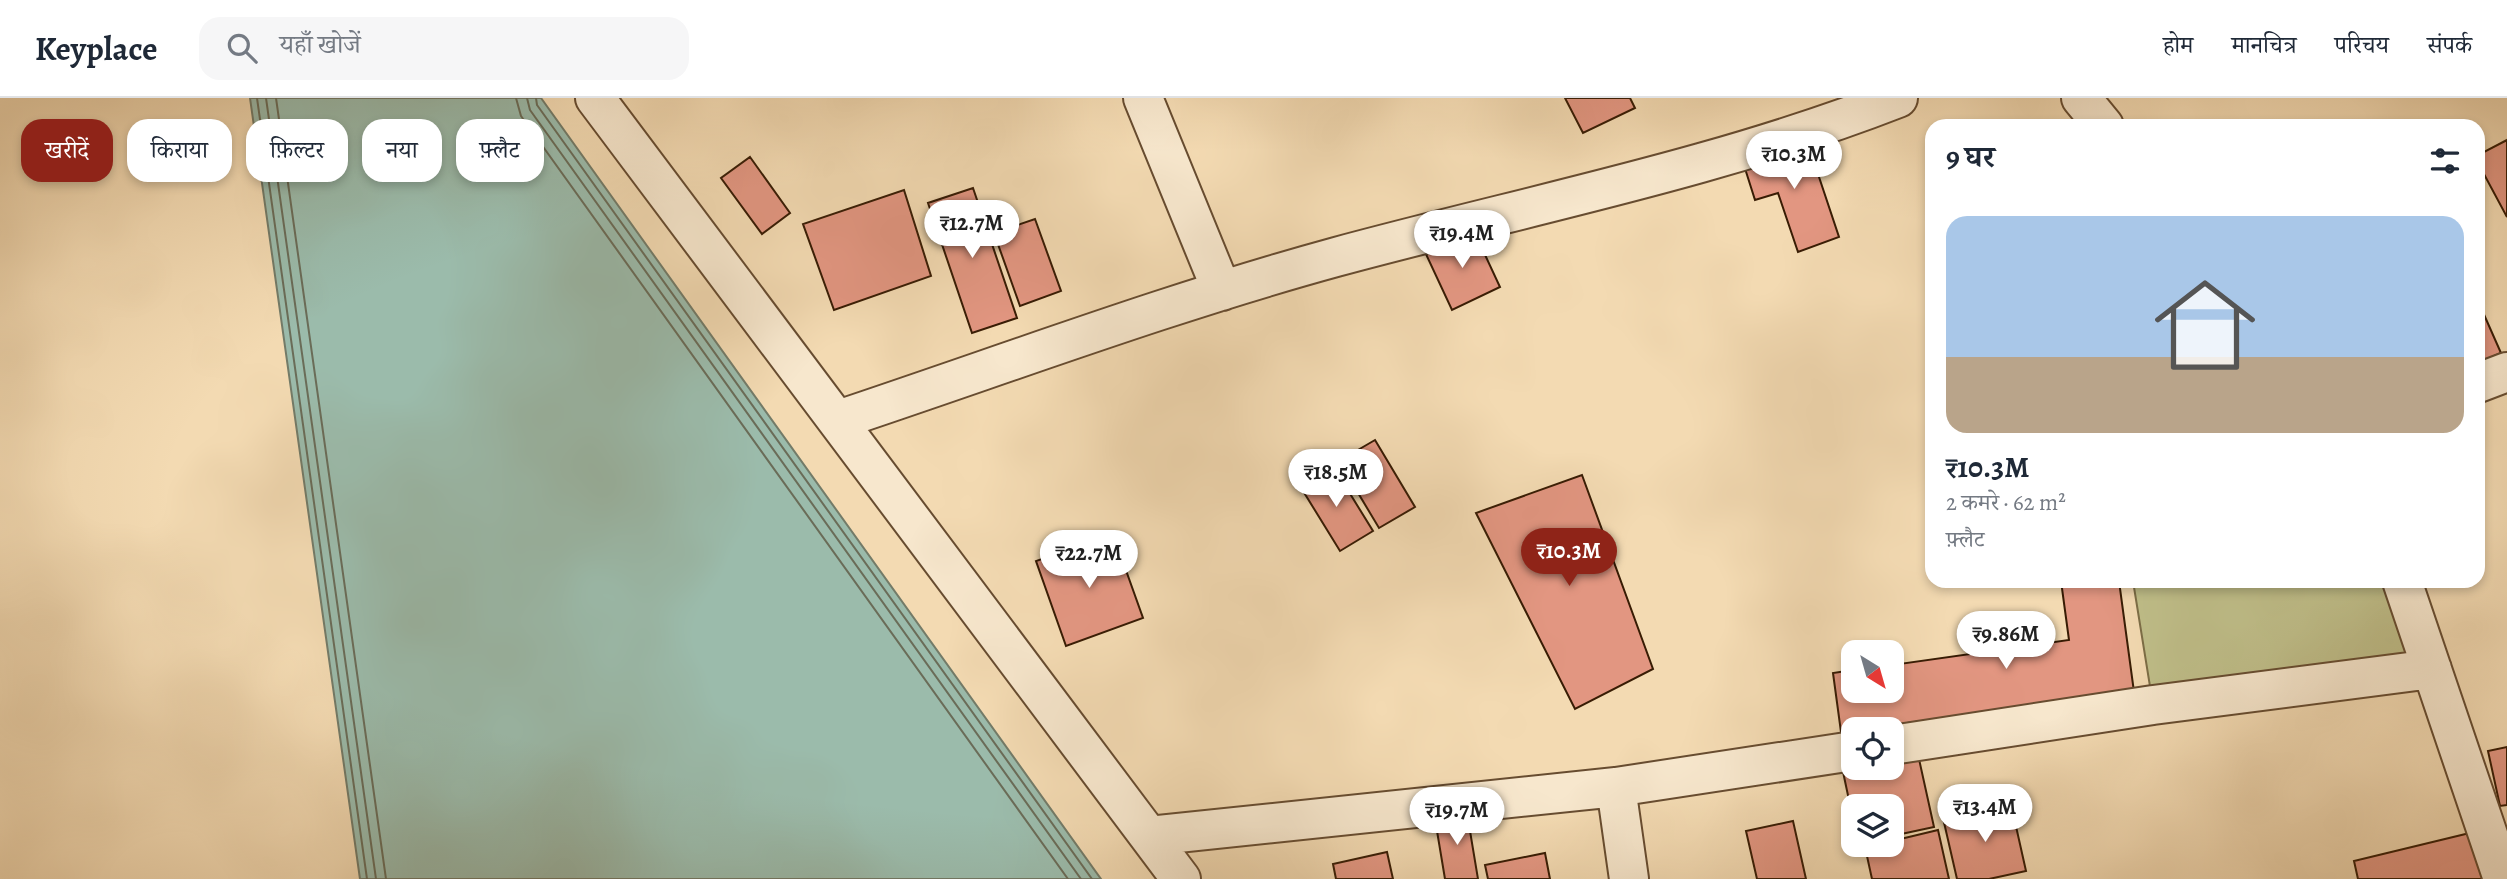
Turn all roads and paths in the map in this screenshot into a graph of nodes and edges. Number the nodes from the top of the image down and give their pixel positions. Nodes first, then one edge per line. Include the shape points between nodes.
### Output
1 (596, 98) edge
2 (1143, 98) edge
3 (1898, 98) edge
4 (2081, 98) edge
5 (2098, 119) edge
6 (1222, 291) junction
7 (2507, 372) edge
8 (2485, 380) edge
9 (838, 421) junction
10 (2404, 588) edge
11 (2432, 669) junction
12 (1904, 743) edge
13 (1841, 753) edge
14 (1616, 787) junction
15 (1149, 836) junction
16 (1181, 879) edge
17 (1629, 879) edge
18 (2503, 879) edge

1 - 9 street
2 - 6 street
3 - 6 street via 1669,174 1335,257
4 - 5 street
6 - 9 street
7 - 8 street
9 - 15 street
10 - 11 street
11 - 12 street
11 - 18 street
13 - 14 street
14 - 15 street
14 - 17 street
15 - 16 street

